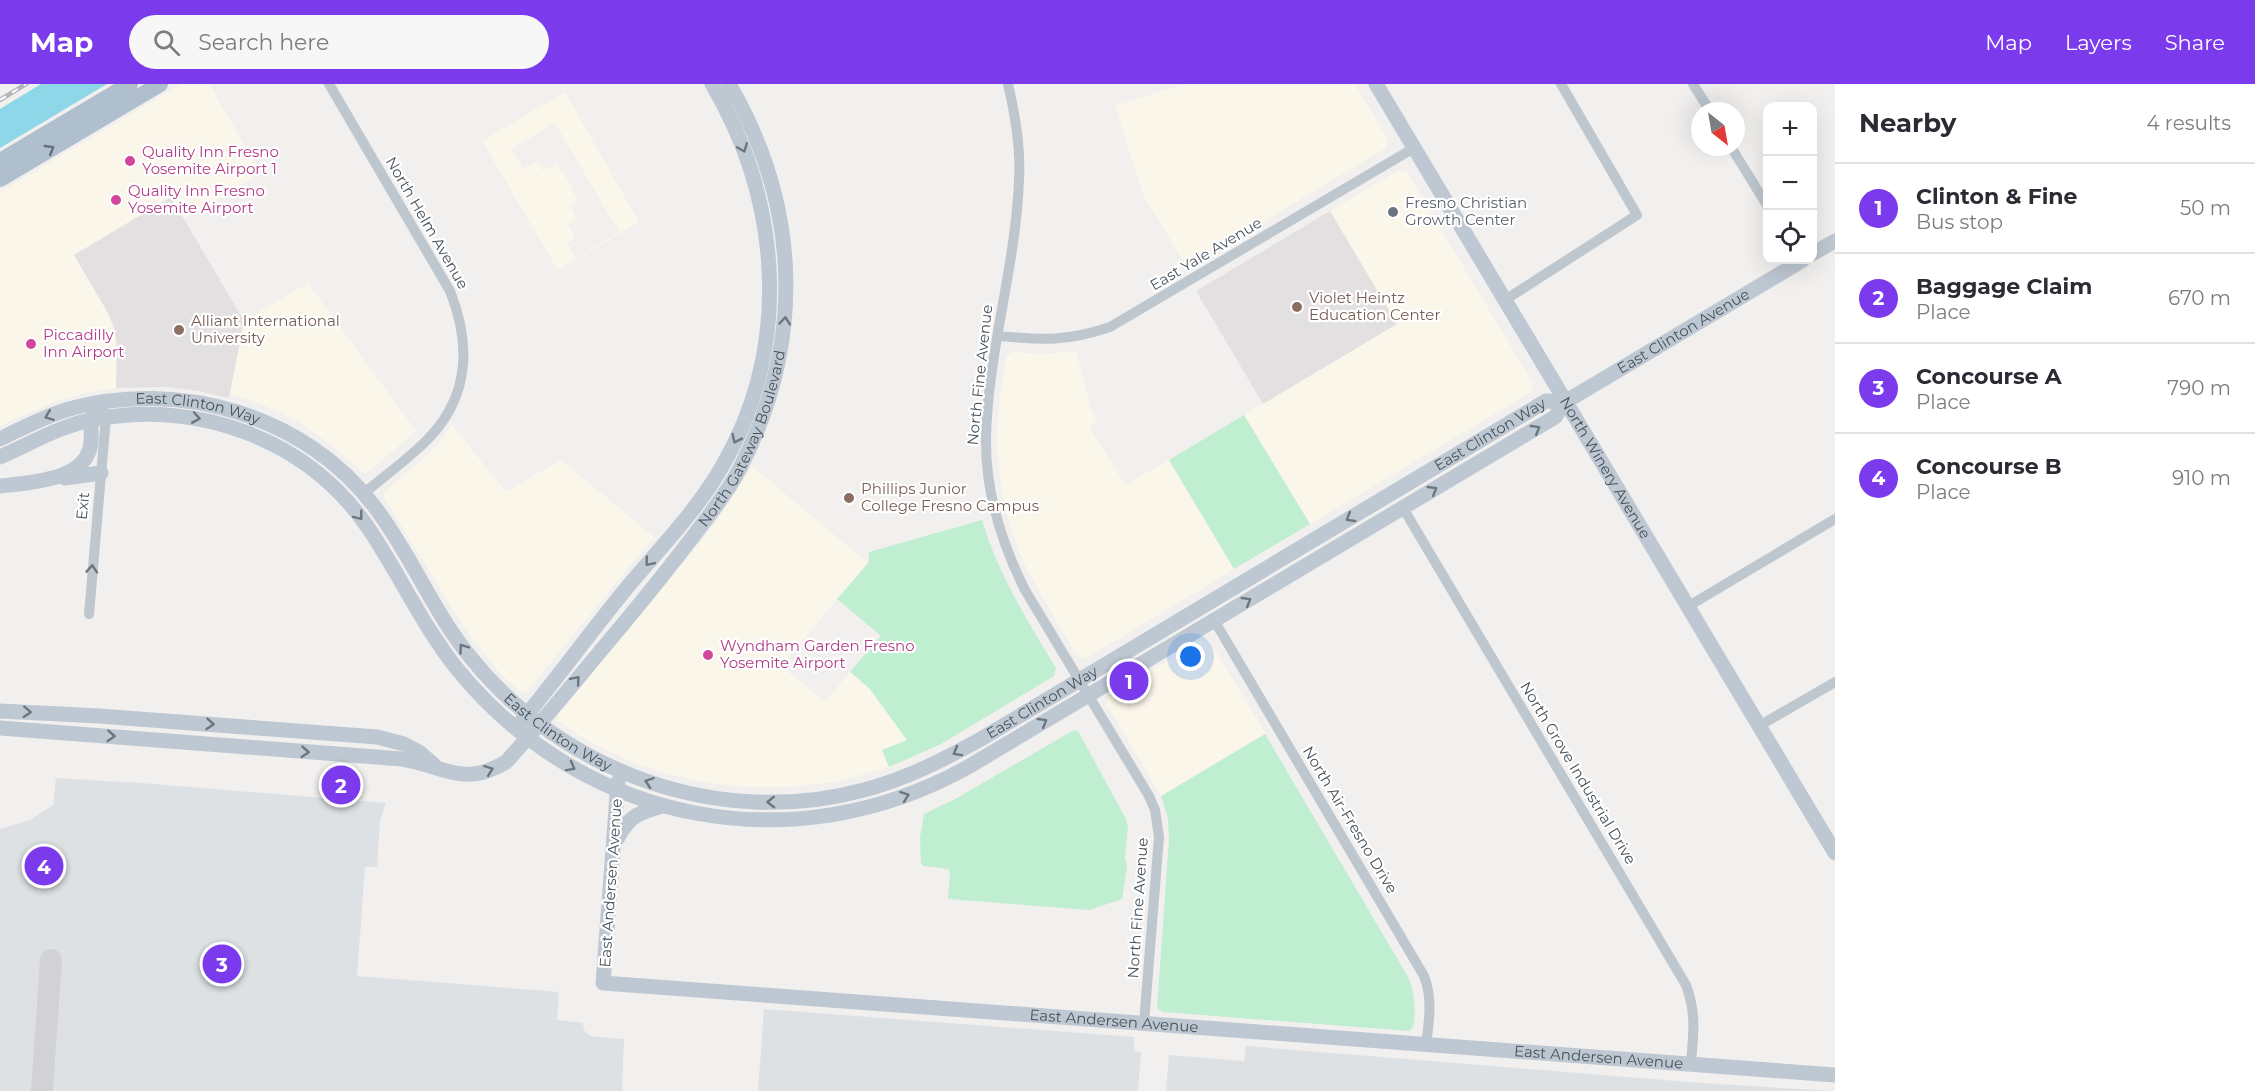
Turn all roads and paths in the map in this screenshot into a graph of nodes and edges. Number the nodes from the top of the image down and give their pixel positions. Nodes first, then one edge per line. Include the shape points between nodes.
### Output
1 (130, 84) edge
2 (160, 84) edge
3 (329, 84) edge
4 (1008, 84) edge
5 (1376, 84) edge
6 (1561, 84) edge
7 (1694, 84) edge
8 (725, 87) edge
9 (1705, 102) edge
10 (40, 138) junction
11 (1414, 148) junction
12 (1736, 156) edge
13 (0, 161) edge
14 (0, 170) edge
15 (0, 179) edge
16 (1763, 200) edge
17 (1835, 241) edge
18 (1817, 251) edge
19 (1796, 264) edge
20 (1505, 300) junction
21 (998, 336) junction
22 (102, 402) junction
23 (1565, 402) junction
24 (106, 417) junction
25 (90, 420) junction
26 (0, 439) edge
27 (270, 442) junction
28 (0, 457) edge
29 (101, 473) junction
30 (39, 481) junction
31 (0, 486) edge
32 (364, 493) junction
33 (1403, 508) junction
34 (687, 518) junction
35 (1835, 519) edge
36 (700, 527) junction
37 (1687, 607) junction
38 (89, 614) dead end
39 (1214, 621) junction
40 (1080, 680) junction
41 (1835, 682) edge
42 (1089, 695) junction
43 (0, 711) edge
44 (54, 714) junction
45 (527, 715) junction
46 (539, 725) junction
47 (1759, 726) junction
48 (0, 728) edge
49 (53, 732) junction
50 (522, 733) junction
51 (438, 769) junction
52 (619, 771) junction
53 (886, 783) junction
54 (618, 790) junction
55 (662, 806) junction
56 (798, 819) junction
57 (614, 844) junction
58 (1833, 844) edge
59 (1144, 1023) junction
60 (1426, 1045) junction
61 (1691, 1064) junction
62 (1835, 1075) edge

1 - 10 main road
15 -> 2 main road
3 - 32 street, North Helm Avenue via 450,291 464,345 458,388 439,427
4 - 21 street, North Fine Avenue via 1019,177
5 - 11 main road, North Winery Avenue
6 - 20 street via 1638,215
7 - 9 street
8 -> 34 main road, North Gateway Boulevard via 762,202 770,267 770,311 764,357 747,416 723,465
36 -> 8 main road, North Gateway Boulevard via 738,472 760,424 776,378 785,317 784,241 770,174 754,131
10 - 13 main road
10 - 14 main road
11 - 20 main road, North Winery Avenue
11 - 21 street, East Yale Avenue via 1110,327 1068,339
12 - 16 street
17 - 18 main road, East Clinton Avenue
19 - 23 main road, East Clinton Avenue
20 - 23 main road, North Winery Avenue
21 - 40 street, North Fine Avenue via 986,438 998,529 1025,590
22 - 24 street, Exit
22 - 25 main road
22 -> 26 main road, East Clinton Way via 52,415
22 - 32 main road, East Clinton Way via 175,399 249,416 278,428 323,456
33 -> 23 main road, East Clinton Way via 1555,417
23 - 37 main road, North Winery Avenue
23 -> 40 main road, East Clinton Way via 1546,400
24 - 25 main road, East Clinton Way
24 -> 27 main road, East Clinton Way via 152,413 194,417
24 - 29 street, Exit
25 - 28 main road, East Clinton Way via 52,432
25 - 30 main road via 91,445 84,462 69,473
27 - 32 main road via 293,448 316,462 350,492
27 -> 50 main road, East Clinton Way via 315,471 352,507 448,657 482,698
29 - 30 main road
38 -> 29 street, Exit
30 - 31 main road
45 -> 32 main road, East Clinton Way via 496,687 464,649
39 -> 33 main road, East Clinton Way
33 - 61 street, North Grove Industrial Drive via 1686,985 1694,1019
34 - 36 main road
34 -> 45 main road, North Gateway Boulevard
35 - 37 street
46 -> 36 main road, North Gateway Boulevard
37 - 47 main road, North Winery Avenue
39 - 42 main road, East Clinton Way
39 - 60 street, North Air-Fresno Drive via 1421,970 1429,993
40 - 42 street, North Fine Avenue
40 -> 53 main road, East Clinton Way via 940,761
41 - 47 street
56 -> 42 main road, East Clinton Way via 863,809 918,791 969,767
42 - 59 street, North Fine Avenue via 1149,796 1159,824
43 -> 44 main road
44 - 49 main road
44 -> 51 main road via 377,737 412,748
45 - 46 main road, East Clinton Way
45 - 50 main road, North Gateway Boulevard
46 - 50 main road, North Gateway Boulevard
46 - 52 main road, East Clinton Way
47 - 58 main road, North Winery Avenue
48 - 49 main road
49 -> 51 main road via 402,759
51 -> 50 main road via 474,776 491,771 506,762
50 -> 54 main road, East Clinton Way via 565,764
53 -> 52 main road, East Clinton Way via 818,799 757,802 682,792
52 - 54 main road, East Andersen Avenue
53 - 56 main road via 880,794 868,801
54 - 55 main road, East Clinton Way
54 - 57 main road, East Andersen Avenue
55 - 56 main road, East Clinton Way via 723,818
55 - 57 main road via 630,820
57 - 59 main road, East Andersen Avenue via 603,983
59 - 60 main road, East Andersen Avenue
60 - 61 main road, East Andersen Avenue
61 - 62 main road, East Andersen Avenue

